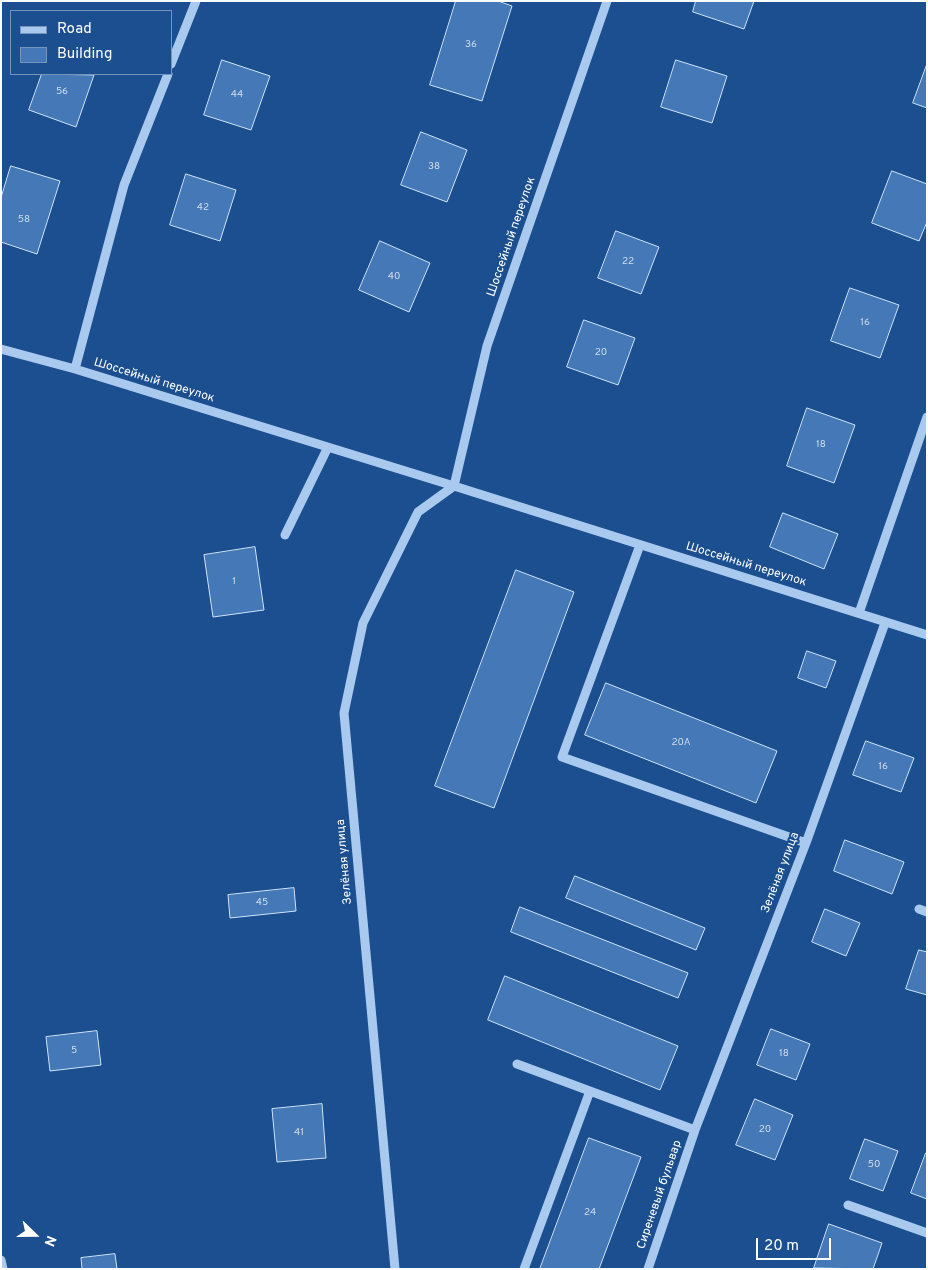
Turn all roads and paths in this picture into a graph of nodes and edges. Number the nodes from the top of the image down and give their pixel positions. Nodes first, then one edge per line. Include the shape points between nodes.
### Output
1 (196, 1) edge
2 (607, 1) edge
3 (172, 61) edge
4 (168, 75) edge
5 (1, 349) edge
6 (75, 369) junction
7 (927, 416) edge
8 (328, 447) junction
9 (454, 486) junction
10 (285, 536) dead end
11 (640, 545) junction
12 (859, 613) junction
13 (885, 623) junction
14 (927, 636) edge
15 (806, 843) junction
16 (517, 1064) dead end
17 (590, 1091) junction
18 (695, 1130) junction
19 (848, 1205) dead end
20 (927, 1233) edge
21 (1, 1260) edge
22 (2, 1269) edge
23 (395, 1269) edge
24 (524, 1269) edge
25 (648, 1269) edge

1 - 3 street
2 - 9 street, Шоссейный переулок via 487,346
4 - 6 street, Шоссейный переулок via 124,185
5 - 6 street, Шоссейный переулок
6 - 8 street, Шоссейный переулок
7 - 12 street
8 - 9 street, Шоссейный переулок
8 - 10 street
9 - 11 street, Шоссейный переулок
9 - 23 street, Зелёная улица via 418,512 362,623 344,713
11 - 12 street, Шоссейный переулок
11 - 15 street via 562,756
12 - 13 street, Шоссейный переулок
13 - 14 street, Шоссейный переулок
13 - 15 street, Зелёная улица
15 - 18 street, Зелёная улица
16 - 17 street
17 - 18 street
17 - 24 street
18 - 25 street, Сиреневый бульвар
19 - 20 street
21 - 22 street

